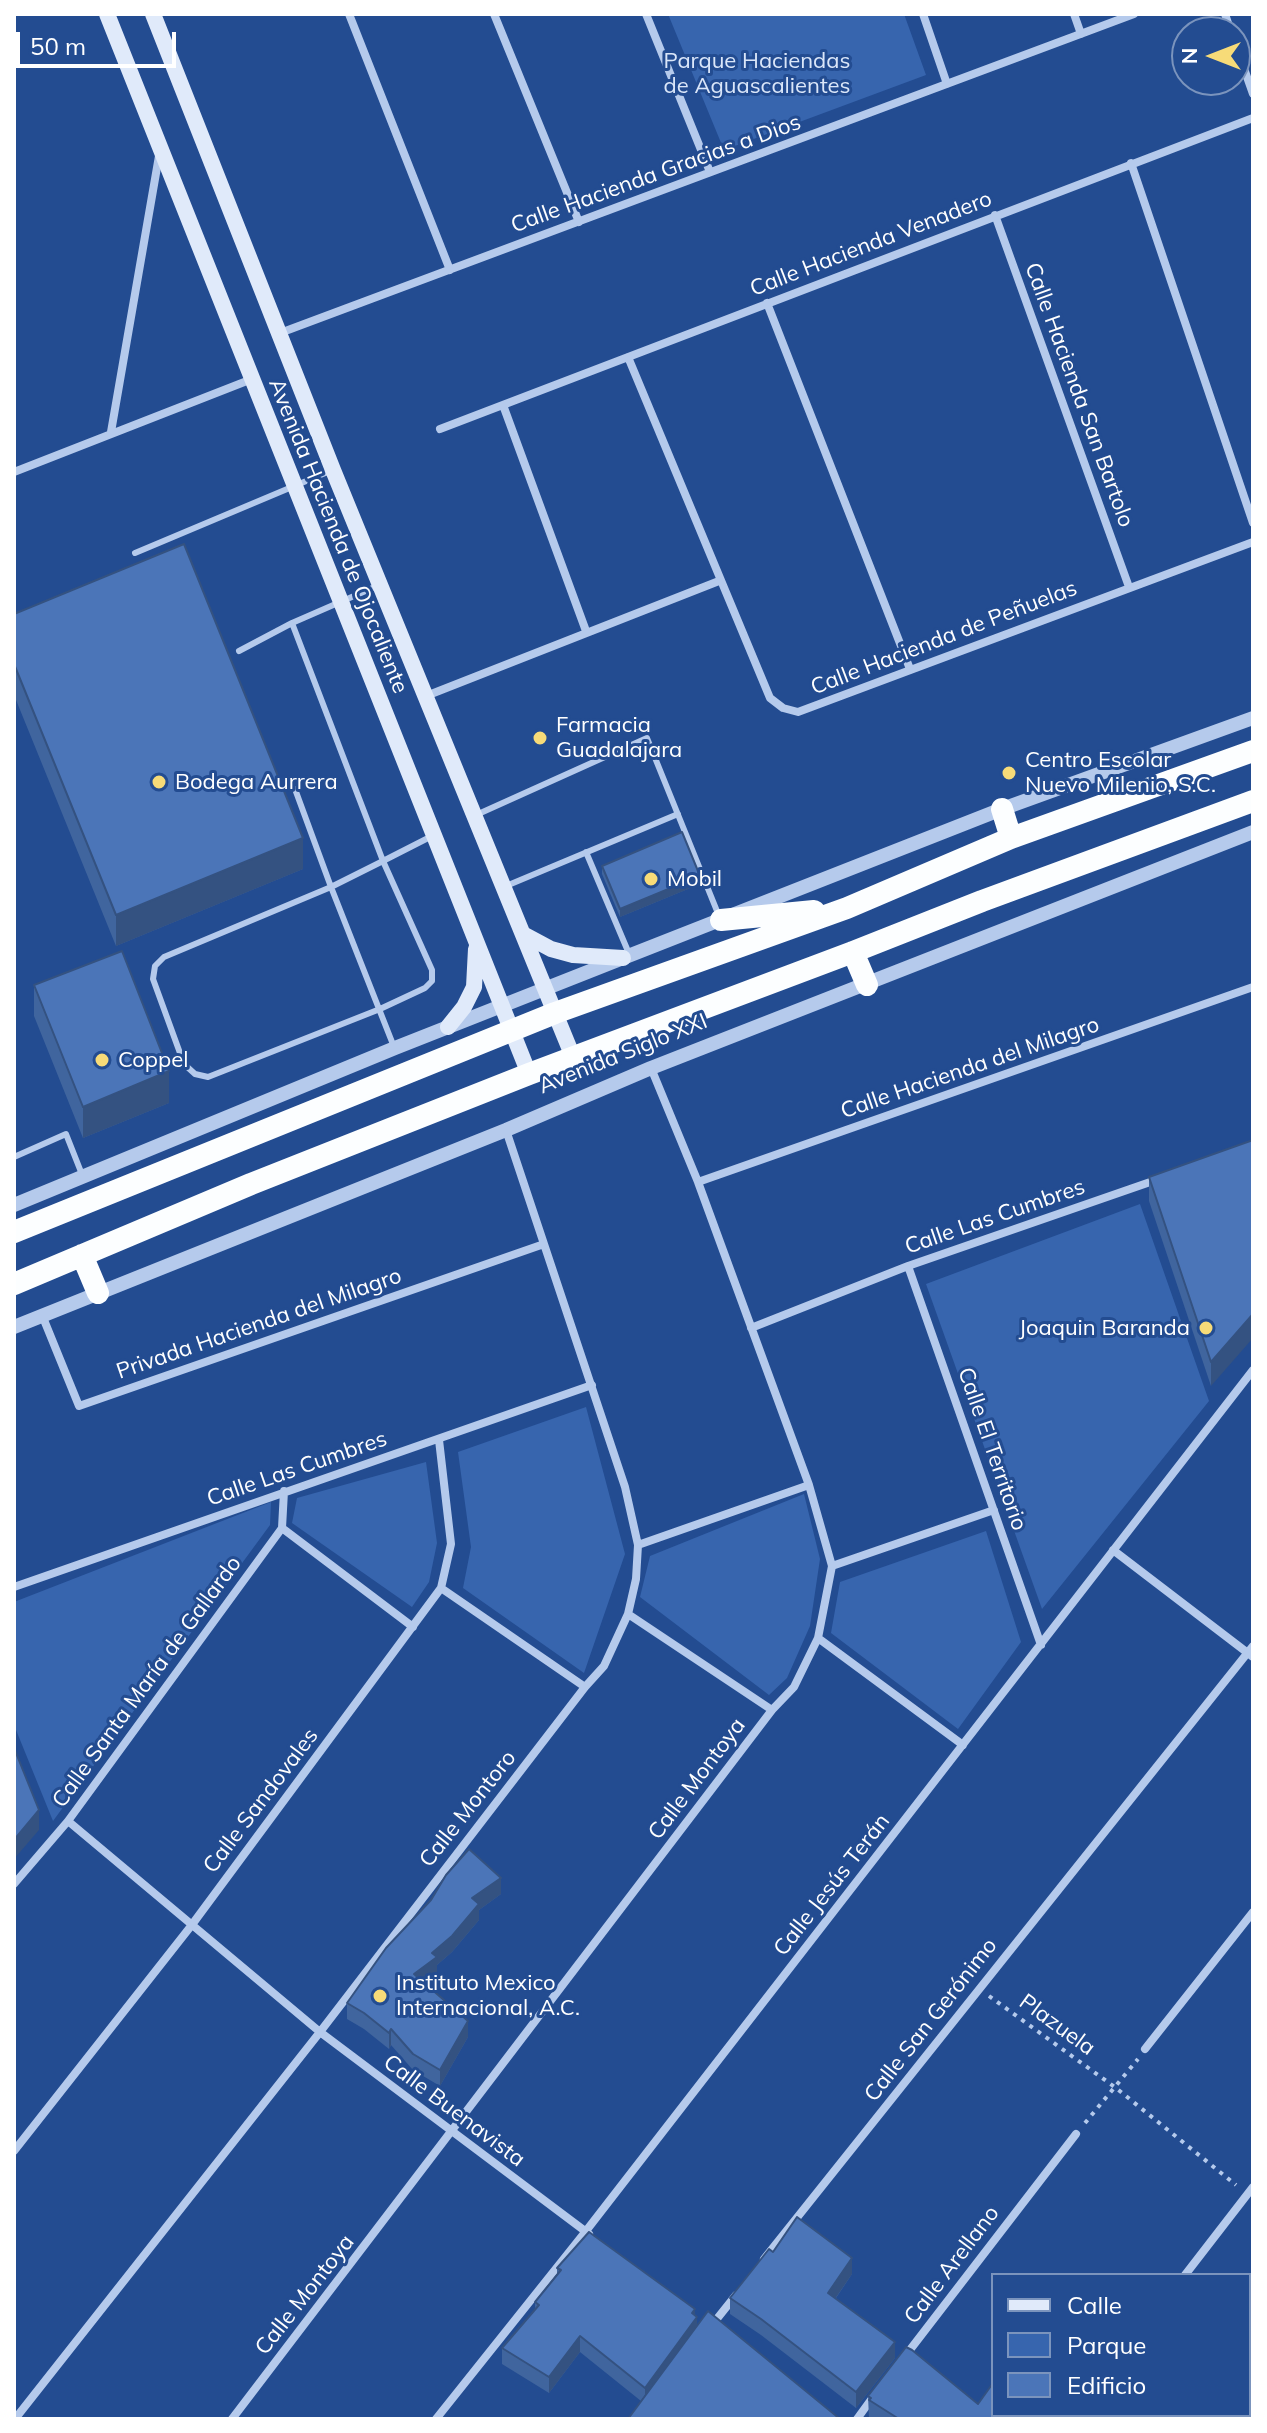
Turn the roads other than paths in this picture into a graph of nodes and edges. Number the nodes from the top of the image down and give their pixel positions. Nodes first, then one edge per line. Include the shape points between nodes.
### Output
1 (107, 14) edge
2 (153, 14) edge
3 (349, 14) edge
4 (494, 14) edge
5 (646, 14) edge
6 (923, 14) edge
7 (1074, 14) edge
8 (1134, 14) edge
9 (1081, 34) junction
10 (947, 84) junction
11 (1253, 118) edge
12 (160, 147) junction
13 (1131, 163) junction
14 (710, 172) junction
15 (995, 215) junction
16 (579, 222) junction
17 (450, 270) junction
18 (767, 303) junction
19 (280, 333) junction
20 (628, 357) junction
21 (252, 379) junction
22 (503, 405) junction
23 (440, 429) dead end
24 (111, 432) junction
25 (333, 470) junction
26 (14, 472) edge
27 (294, 486) junction
28 (1253, 523) edge
29 (1253, 542) edge
30 (135, 553) dead end
31 (719, 581) junction
32 (380, 584) junction
33 (1129, 587) junction
34 (340, 601) junction
35 (292, 623) junction
36 (586, 631) junction
37 (239, 651) dead end
38 (910, 669) junction
39 (425, 696) junction
40 (1253, 718) edge
41 (1253, 751) edge
42 (295, 789) dead end
43 (1253, 801) edge
44 (1002, 809) junction
45 (678, 814) junction
46 (474, 816) junction
47 (1253, 832) edge
48 (434, 835) junction
49 (1011, 838) junction
50 (586, 852) junction
51 (383, 861) junction
52 (331, 887) junction
53 (503, 887) junction
54 (847, 908) junction
55 (721, 920) junction
56 (523, 934) junction
57 (475, 936) junction
58 (853, 952) junction
59 (626, 957) junction
60 (867, 985) junction
61 (1253, 987) edge
62 (545, 989) junction
63 (502, 1006) junction
64 (380, 1009) junction
65 (555, 1013) junction
66 (448, 1027) junction
67 (512, 1031) junction
68 (395, 1048) junction
69 (573, 1057) junction
70 (651, 1068) junction
71 (529, 1074) junction
72 (506, 1130) junction
73 (14, 1157) edge
74 (83, 1177) junction
75 (1163, 1178) edge
76 (698, 1182) junction
77 (14, 1205) edge
78 (14, 1232) edge
79 (544, 1244) junction
80 (82, 1255) junction
81 (908, 1266) junction
82 (14, 1284) edge
83 (98, 1293) junction
84 (42, 1315) junction
85 (14, 1327) edge
86 (751, 1328) junction
87 (1253, 1370) edge
88 (592, 1385) junction
89 (439, 1440) junction
90 (809, 1485) junction
91 (284, 1491) junction
92 (994, 1510) junction
93 (282, 1528) junction
94 (638, 1545) junction
95 (1113, 1550) junction
96 (832, 1566) junction
97 (14, 1587) edge
98 (441, 1588) junction
99 (628, 1614) junction
100 (413, 1627) junction
101 (818, 1638) junction
102 (1041, 1645) junction
103 (1251, 1652) edge
104 (585, 1687) junction
105 (772, 1710) junction
106 (963, 1745) junction
107 (68, 1821) junction
108 (14, 1884) edge
109 (1253, 1912) edge
110 (191, 1926) junction
111 (320, 2032) junction
112 (1145, 2049) road end
113 (452, 2133) junction
114 (1076, 2134) road end
115 (14, 2151) edge
116 (1250, 2190) edge
117 (586, 2231) junction
118 (598, 2241) edge
119 (757, 2268) edge
120 (1187, 2273) edge
121 (738, 2292) edge
122 (697, 2319) edge
123 (709, 2329) junction
124 (721, 2338) edge
125 (895, 2369) edge
126 (876, 2394) edge
127 (15, 2419) edge
128 (232, 2419) edge
129 (436, 2419) edge
130 (857, 2419) edge

1 - 12 main road, Avenida Hacienda de Ojocaliente
2 - 19 main road, Avenida Hacienda de Ojocaliente
3 - 17 street
4 - 16 street
5 - 14 street
6 - 10 street
7 - 9 street
8 - 9 street, Calle Hacienda Gracias a Dios
9 - 10 street, Calle Hacienda Gracias a Dios
10 - 14 street, Calle Hacienda Gracias a Dios
11 - 13 street, Calle Hacienda Venadero
12 - 21 main road, Avenida Hacienda de Ojocaliente
12 - 24 street
13 - 15 street, Calle Hacienda Venadero
13 - 28 street
14 - 16 street, Calle Hacienda Gracias a Dios
15 - 18 street, Calle Hacienda Venadero
15 - 33 street, Calle Hacienda San Bartolo
16 - 17 street, Calle Hacienda Gracias a Dios
17 - 19 street, Calle Hacienda Gracias a Dios
18 - 20 street, Calle Hacienda Venadero
18 - 38 street
19 - 25 main road, Avenida Hacienda de Ojocaliente
20 - 22 street, Calle Hacienda Venadero
20 - 31 street, Calle Hacienda de Peñuelas
21 - 24 street
21 - 27 main road, Avenida Hacienda de Ojocaliente
22 - 23 street, Calle Hacienda Venadero
22 - 36 street
24 - 26 street
25 - 27 lane
25 - 32 main road, Avenida Hacienda de Ojocaliente
27 - 30 lane
27 - 34 main road, Avenida Hacienda de Ojocaliente
29 - 33 street, Calle Hacienda de Peñuelas
31 - 36 street
31 - 38 street, Calle Hacienda de Peñuelas via 770,698 783,708 798,712
32 - 34 lane
32 - 39 main road, Avenida Hacienda de Ojocaliente
33 - 38 street, Calle Hacienda de Peñuelas
34 - 35 lane
34 - 48 main road, Avenida Hacienda de Ojocaliente
35 - 37 lane
35 - 51 lane
36 - 39 street
39 - 46 main road, Avenida Hacienda de Ojocaliente
40 - 44 street
41 - 49 highway
42 - 52 lane
43 - 58 highway, Avenida Siglo XXI
44 - 49 highway
44 - 55 street
45 - 46 lane via 647,738
45 - 50 lane
45 - 55 lane
46 - 53 main road, Avenida Hacienda de Ojocaliente
47 - 60 street, Avenida Siglo XXI
48 - 51 lane
48 - 57 main road, Avenida Hacienda de Ojocaliente
49 - 54 highway
50 - 53 lane
50 - 59 lane
51 - 52 lane
51 - 64 lane via 432,970 432,981
52 - 64 lane
52 - 64 lane via 164,957 155,966 153,979 184,1064 208,1077
53 - 56 main road, Avenida Hacienda de Ojocaliente
54 - 55 highway
54 - 65 highway
55 - 59 street
56 - 59 main road via 573,955
56 - 62 main road, Avenida Hacienda de Ojocaliente
57 - 63 main road, Avenida Hacienda de Ojocaliente
57 - 66 main road via 474,987
58 - 60 highway
58 - 69 highway, Avenida Siglo XXI
59 - 62 street
60 - 70 street, Avenida Siglo XXI
61 - 76 street, Calle Hacienda del Milagro
62 - 63 street
62 - 65 main road, Avenida Hacienda de Ojocaliente
63 - 66 street
63 - 67 main road, Avenida Hacienda de Ojocaliente
64 - 68 lane
65 - 67 highway
65 - 69 main road, Avenida Hacienda de Ojocaliente
66 - 68 street
67 - 71 main road, Avenida Hacienda de Ojocaliente
67 - 78 highway
68 - 74 street
69 - 71 highway, Avenida Siglo XXI
70 - 72 street, Avenida Siglo XXI
70 - 76 street, Calle Montoya
71 - 80 highway, Avenida Siglo XXI
72 - 79 street, Calle Montoro
72 - 83 street, Avenida Siglo XXI
73 - 74 lane via 66,1134
74 - 77 street
75 - 81 street, Calle Las Cumbres
76 - 86 street, Calle Montoya
79 - 84 street, Privada Hacienda del Milagro via 79,1406
79 - 88 street, Calle Montoro
80 - 82 highway, Avenida Siglo XXI
80 - 83 highway
81 - 86 street, Calle Las Cumbres
81 - 92 street, Calle El Territorio
83 - 84 street, Avenida Siglo XXI
84 - 85 street, Avenida Siglo XXI
86 - 90 street, Calle Montoya
87 - 95 street, Calle Jesús Terán
88 - 89 street, Calle Las Cumbres
88 - 94 street, Calle Montoro
89 - 91 street, Calle Las Cumbres
89 - 98 street, Calle Sandovales via 451,1544
90 - 94 street
90 - 96 street, Calle Montoya
91 - 93 street
91 - 97 street, Calle Las Cumbres
92 - 96 street
92 - 102 street, Calle El Territorio
93 - 100 street
93 - 107 street, Calle Santa María de Gallardo
94 - 99 street, Calle Montoro
95 - 102 street, Calle Jesús Terán
95 - 103 street
96 - 101 street, Calle Montoya
98 - 100 street, Calle Sandovales
98 - 104 street
99 - 104 street, Calle Montoro via 604,1666
99 - 105 street
100 - 110 street, Calle Sandovales
101 - 105 street, Calle Montoya via 794,1687
101 - 106 street
102 - 106 street, Calle Jesús Terán
103 - 119 street, Calle San Gerónimo
104 - 111 street, Calle Montoro
105 - 113 street, Calle Montoya
106 - 117 street, Calle Jesús Terán
107 - 108 street, Calle Santa María de Gallardo
107 - 110 street, Calle Buenavista
109 - 112 street
110 - 111 street, Calle Buenavista
110 - 115 street, Calle Sandovales
111 - 113 street, Calle Buenavista
111 - 127 street, Calle Montoro
113 - 117 street, Calle Buenavista
113 - 128 street, Calle Montoya
114 - 125 street, Calle Arellano
116 - 120 street
117 - 118 street, Calle Buenavista
117 - 129 street, Calle Jesús Terán
121 - 123 street
122 - 123 street
123 - 124 street
126 - 130 street

